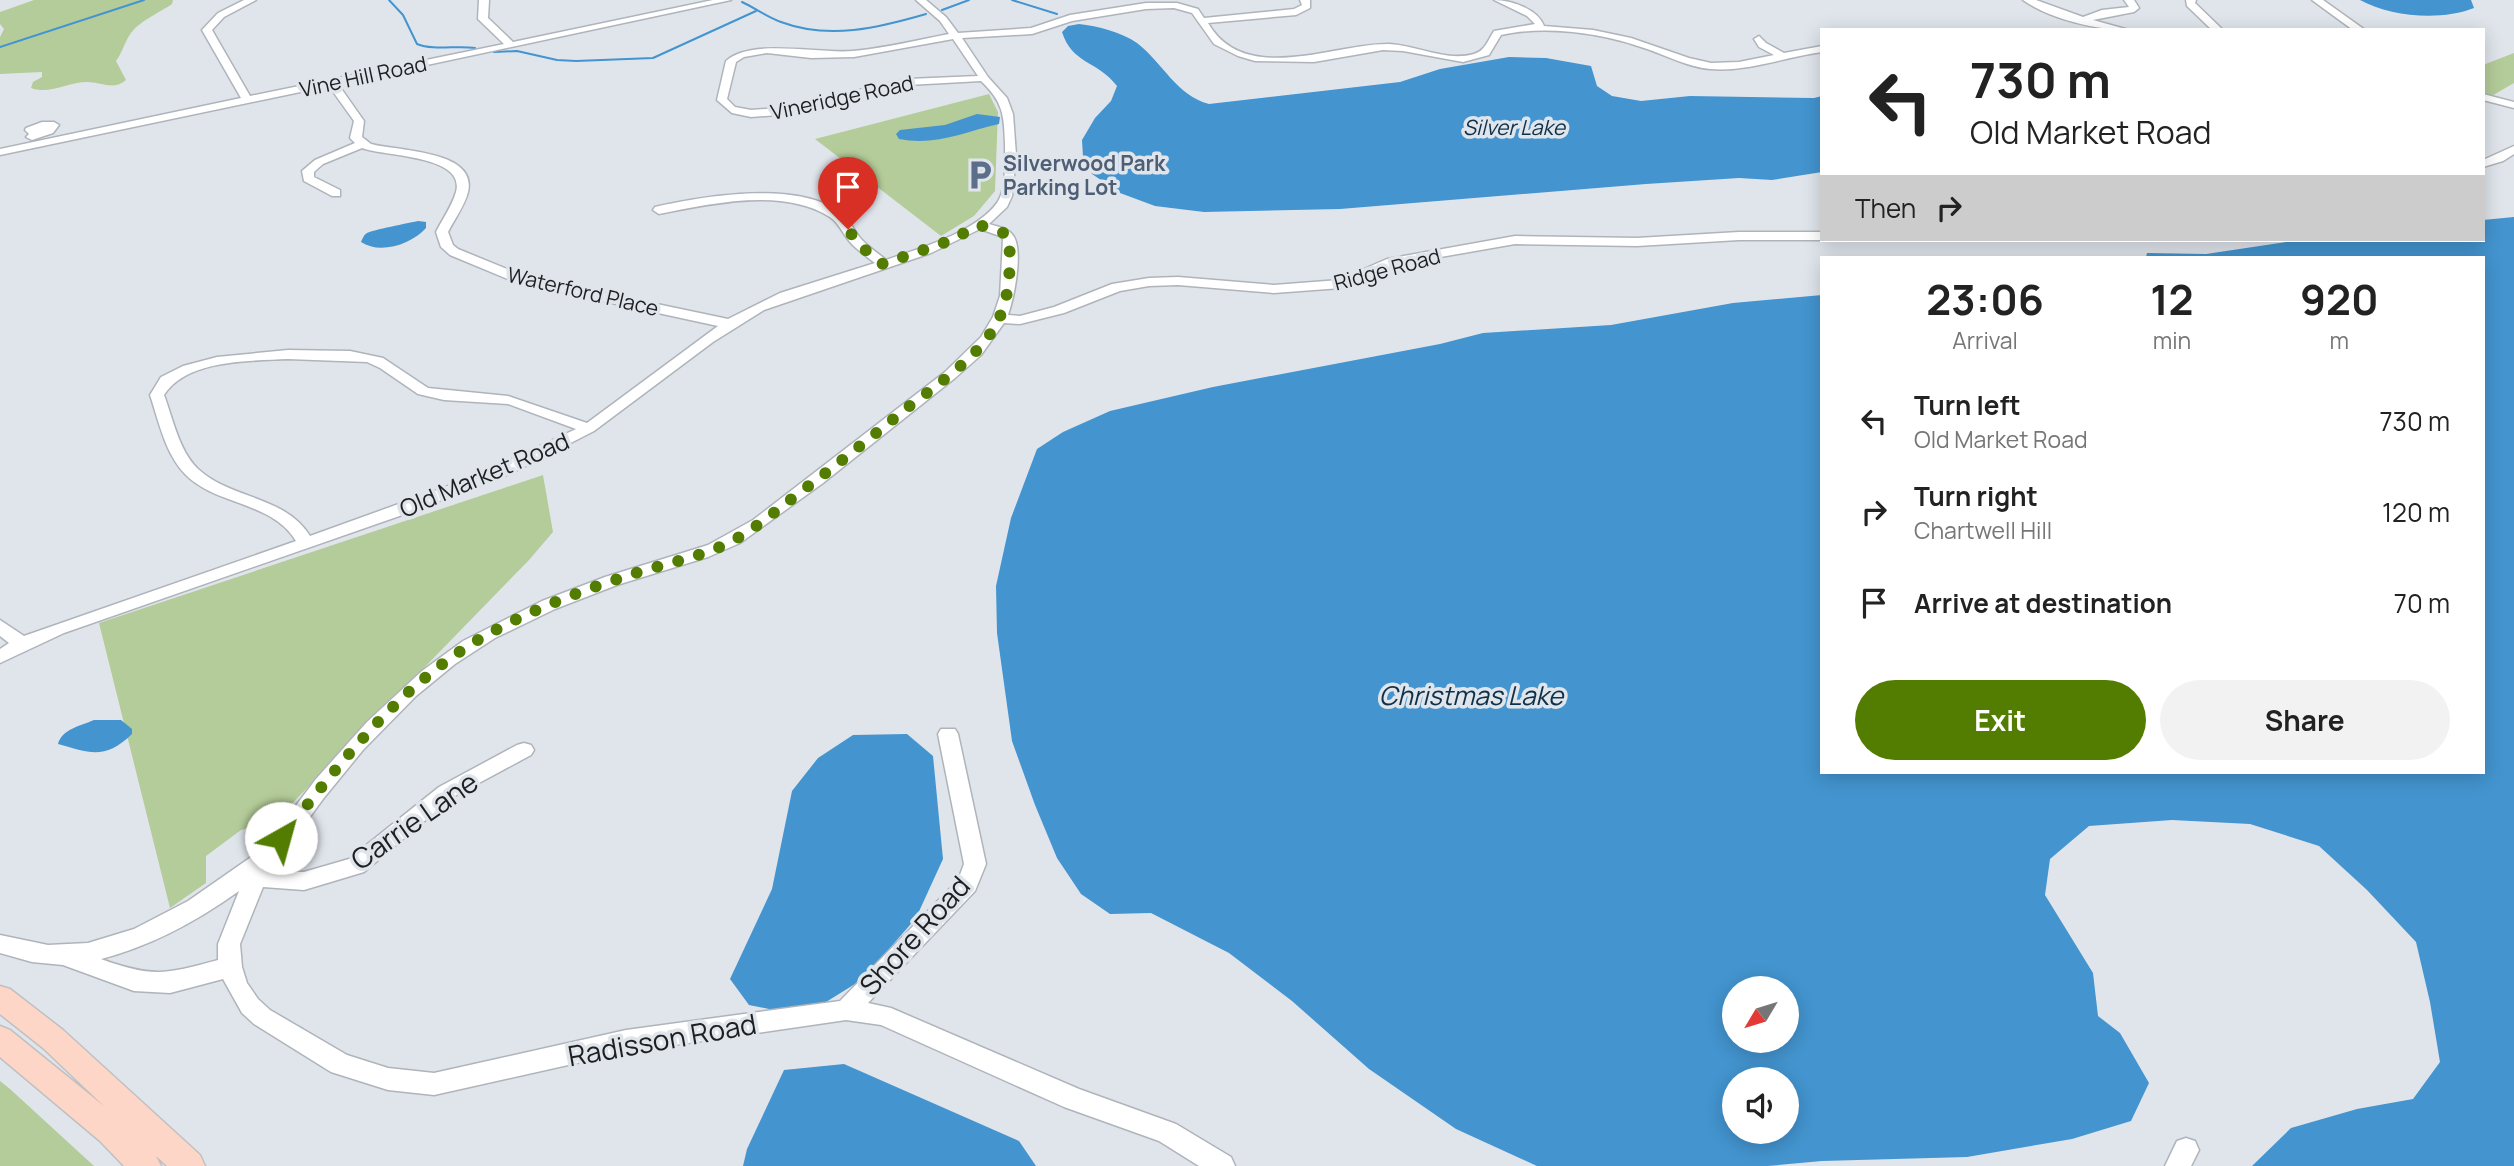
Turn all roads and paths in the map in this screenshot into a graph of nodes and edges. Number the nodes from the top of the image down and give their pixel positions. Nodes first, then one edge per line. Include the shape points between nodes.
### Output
1 (251, 0) edge
2 (486, 0) edge
3 (726, 0) edge
4 (921, 0) edge
5 (1305, 0) edge
6 (1499, 0) edge
7 (2028, 0) edge
8 (2129, 0) edge
9 (2192, 0) edge
10 (2317, 0) edge
11 (2084, 20) junction
12 (1202, 21) junction
13 (2116, 28) edge
14 (2216, 28) edge
15 (2357, 28) edge
16 (1537, 29) junction
17 (955, 36) junction
18 (1759, 39) dead end
19 (511, 45) junction
20 (1820, 49) edge
21 (1781, 55) junction
22 (1256, 56) junction
23 (1245, 64) dead end
24 (983, 78) junction
25 (332, 82) junction
26 (2485, 98) edge
27 (247, 100) junction
28 (2514, 105) edge
29 (36, 135) dead end
30 (0, 143) edge
31 (361, 144) junction
32 (2514, 149) edge
33 (0, 152) edge
34 (2485, 163) edge
35 (336, 193) dead end
36 (659, 210) dead end
37 (979, 225) junction
38 (1820, 236) edge
39 (883, 264) junction
40 (999, 319) junction
41 (730, 324) junction
42 (589, 428) junction
43 (306, 543) junction
44 (0, 626) edge
45 (22, 644) junction
46 (0, 657) edge
47 (948, 734) dead end
48 (524, 750) dead end
49 (262, 869) junction
50 (0, 944) edge
51 (64, 955) junction
52 (230, 967) junction
53 (0, 998) edge
54 (846, 1010) junction
55 (0, 1039) edge
56 (145, 1166) edge
57 (189, 1166) edge
58 (1223, 1166) edge

1 - 27 street via 221,15 207,30
2 - 19 street via 483,19
3 - 19 street, Vine Hill Road
4 - 17 street, Old Market Road
5 - 12 street via 1307,6 1296,12
6 - 16 street via 1536,18
7 - 11 street
8 - 11 street via 2131,10
9 - 14 street via 2196,12
10 - 15 street
11 - 13 street
12 - 17 street via 1190,9 1155,5 1070,18 1032,30
12 - 22 street via 1220,45
16 - 21 street via 1619,38 1711,66 1747,66
16 - 22 street via 1497,33 1486,53 1466,59 1383,46 1314,59
17 - 24 street, Old Market Road
17 - 24 street, Vineridge Road via 855,54 748,53 730,64 723,104 743,113 767,114 909,82
18 - 21 street via 1762,46
19 - 25 street, Vine Hill Road
20 - 21 street
22 - 23 street
24 - 37 street, Old Market Road via 1006,104 1011,176 1002,205
25 - 27 street, Vine Hill Road
25 - 31 street via 359,121 356,138
26 - 28 street
27 - 33 street, Vine Hill Road
29 - 30 street
31 - 35 street via 307,171 308,179
31 - 41 street, Waterford Place via 377,151 432,157 456,168 463,185 442,232 454,253 520,279
32 - 34 street
36 - 39 street via 757,199 810,204 844,221 858,244
37 - 39 street, Old Market Road via 949,241
37 - 40 street via 1009,239 1011,269
38 - 40 street, Ridge Road via 1637,242 1515,240 1392,262 1341,284 1275,289 1149,282 1117,287 1020,320
39 - 41 street, Old Market Road via 779,298
40 - 49 street via 989,336 954,371 743,535 524,615 440,665 384,714 322,786
41 - 42 street, Old Market Road
42 - 43 street, Old Market Road via 510,468
42 - 43 street via 507,400 420,390 384,363 355,356 254,355 178,374 161,385 157,395 181,459 192,472 206,484 294,522
43 - 45 street, Old Market Road
44 - 45 street
45 - 46 street, Old Market Road
47 - 54 street, Shore Road via 975,864 967,886
48 - 49 street, Carrie Lane via 446,792 356,866 304,881
49 - 51 street via 163,925 106,947
49 - 52 street, Radisson Road via 229,944
50 - 51 street
51 - 52 street via 134,982 170,983
52 - 54 street, Radisson Road via 250,1006 303,1044 340,1064 388,1079 434,1084 626,1041
53 - 57 main road via 53,1039
54 - 58 street, Radisson Road via 883,1015 1073,1099 1167,1132
55 - 56 main road via 111,1131

